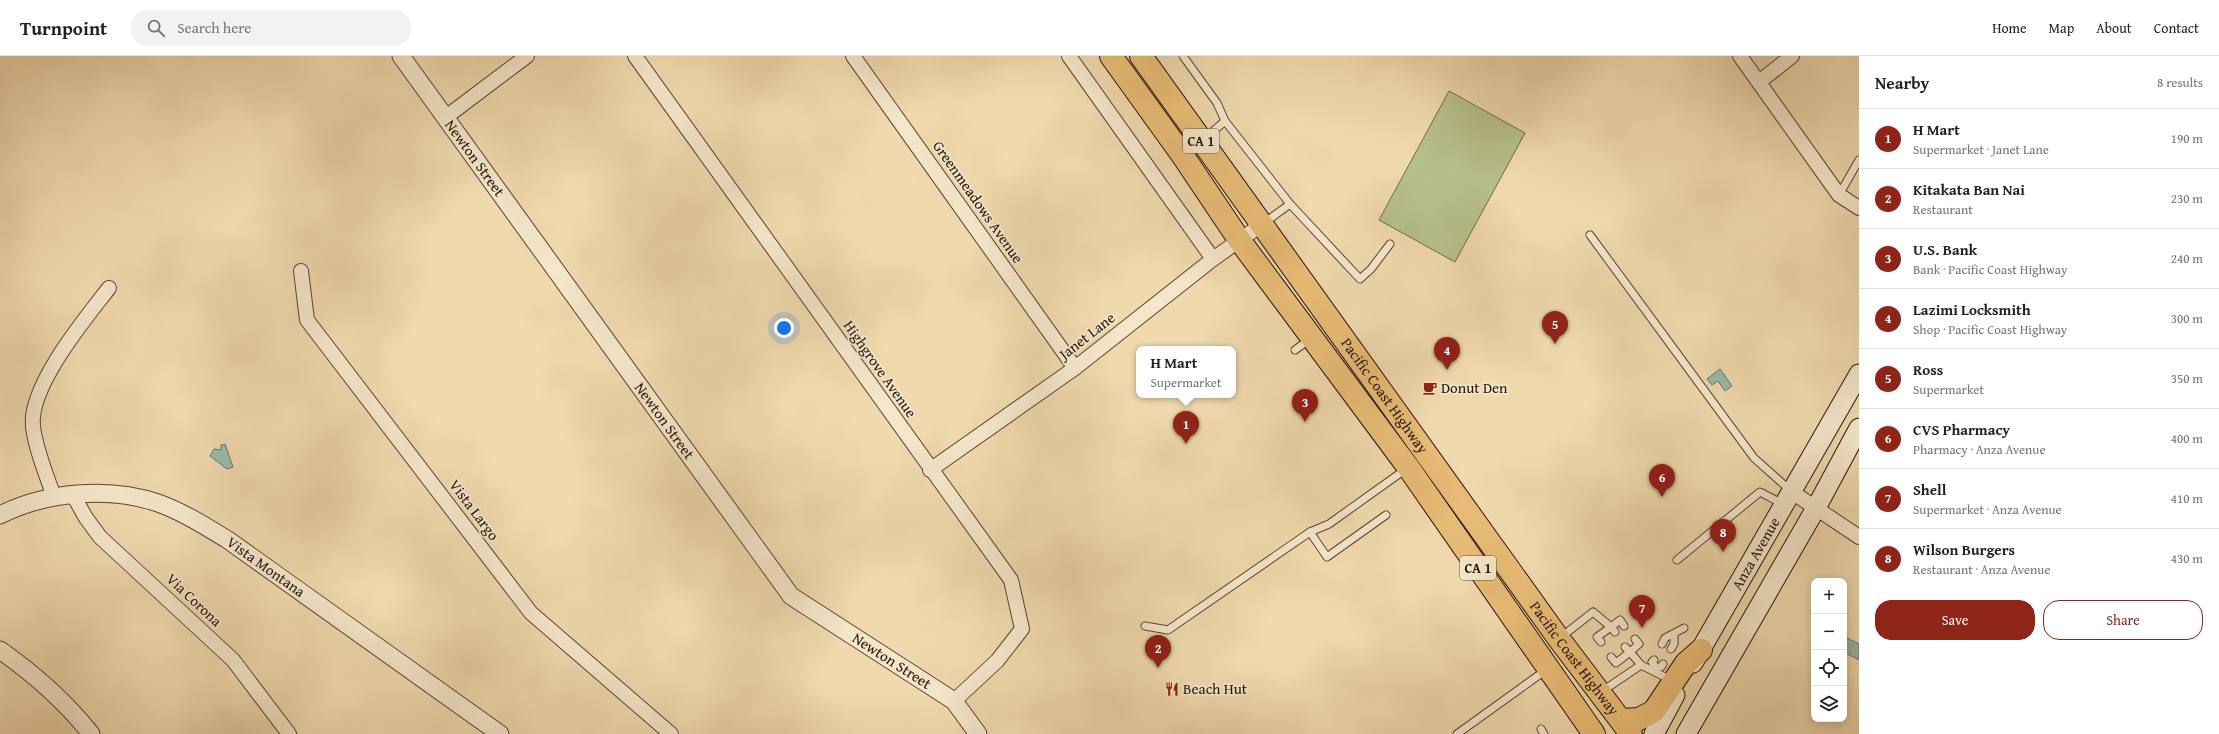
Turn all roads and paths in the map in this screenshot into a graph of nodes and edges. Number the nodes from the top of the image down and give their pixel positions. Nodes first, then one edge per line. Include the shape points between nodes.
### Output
1 (401, 56) edge
2 (527, 56) edge
3 (635, 56) edge
4 (853, 56) edge
5 (1069, 56) edge
6 (1111, 56) edge
7 (1141, 56) edge
8 (1183, 56) edge
9 (1740, 56) edge
10 (1792, 56) edge
11 (1759, 82) junction
12 (446, 117) junction
13 (1225, 120) junction
14 (1201, 141) junction
15 (1859, 160) edge
16 (1839, 195) junction
17 (1290, 204) junction
18 (1859, 208) edge
19 (1262, 225) junction
20 (1590, 236) dead end
21 (1240, 241) junction
22 (1390, 244) dead end
23 (1213, 259) junction
24 (301, 272) dead end
25 (109, 288) dead end
26 (1075, 368) junction
27 (1859, 375) edge
28 (1859, 428) edge
29 (1427, 453) junction
30 (1408, 467) junction
31 (930, 470) junction
32 (73, 495) junction
33 (54, 496) junction
34 (1788, 498) junction
35 (1816, 508) junction
36 (0, 515) edge
37 (1386, 515) dead end
38 (1310, 532) junction
39 (1859, 537) edge
40 (1677, 560) dead end
41 (1145, 626) dead end
42 (1624, 626) dead end
43 (1684, 628) dead end
44 (1613, 630) junction
45 (1674, 634) junction
46 (1559, 639) junction
47 (1635, 640) dead end
48 (1601, 642) dead end
49 (1662, 644) dead end
50 (1627, 649) junction
51 (1671, 649) dead end
52 (0, 650) edge
53 (1701, 650) junction
54 (1612, 657) dead end
55 (1654, 660) dead end
56 (1641, 665) junction
57 (1548, 669) junction
58 (1654, 669) junction
59 (1668, 673) junction
60 (1600, 693) junction
61 (954, 701) junction
62 (1626, 727) edge
63 (90, 734) edge
64 (289, 734) edge
65 (500, 734) edge
66 (671, 734) edge
67 (978, 734) edge
68 (1458, 734) edge
69 (1594, 734) edge
70 (1654, 734) edge
71 (1686, 734) edge

1 - 12 street, Newton Street
2 - 12 street
3 - 31 street, Highgrove Avenue
4 - 26 street, Greenmeadows Avenue
5 - 23 street
6 - 21 highway, Pacific Coast Highway / CA 1
7 - 14 highway, Pacific Coast Highway / CA 1
8 - 13 lane via 1217,103
9 - 11 street
10 - 11 street
11 - 16 street
12 - 61 street, Newton Street via 791,596
13 - 14 lane
13 - 17 lane
14 - 19 highway, Pacific Coast Highway / CA 1
15 - 16 lane
16 - 18 street
17 - 19 lane
17 - 22 lane via 1360,279
19 - 21 street, Janet Lane
19 - 29 highway, Pacific Coast Highway / CA 1
20 - 34 lane via 1754,458
21 - 23 street, Janet Lane
21 - 30 highway, Pacific Coast Highway / CA 1 via 1303,344
23 - 26 street, Janet Lane
24 - 66 street, Vista Largo via 307,320 531,613
25 - 33 street via 75,333 37,395 33,426
26 - 31 street, Janet Lane
27 - 34 main road, Anza Avenue
28 - 35 main road, Anza Avenue
29 - 30 highway
29 - 46 highway, Pacific Coast Highway / CA 1
30 - 38 lane via 1329,524
30 - 57 highway, Pacific Coast Highway / CA 1
31 - 61 street, Highgrove Avenue via 1011,580 1022,629 997,661
32 - 33 street, Vista Montana
32 - 64 street, Via Corona via 100,537 233,660
32 - 65 street, Vista Montana via 124,495 156,503 206,526
33 - 36 street, Vista Montana
34 - 35 street
34 - 40 lane via 1760,492
34 - 53 main road, Anza Avenue
35 - 39 street
35 - 71 main road, Anza Avenue
37 - 38 lane via 1327,557
38 - 41 lane via 1168,630
42 - 44 lane via 1620,620
43 - 45 lane
44 - 46 lane via 1593,612
44 - 48 lane via 1597,636
45 - 49 lane via 1665,638
45 - 51 lane
46 - 60 highway, Pacific Coast Highway / CA 1
47 - 50 lane via 1639,644
50 - 54 lane via 1616,663
50 - 56 lane
52 - 63 street via 33,673 81,721
53 - 59 highway via 1686,663
53 - 70 main road, Anza Avenue
55 - 58 lane
56 - 58 lane
56 - 60 lane
57 - 68 lane
57 - 69 highway, Pacific Coast Highway / CA 1
58 - 59 lane
58 - 59 lane via 1661,667
59 - 62 highway via 1654,711
60 - 62 highway, Pacific Coast Highway / CA 1
61 - 67 street, Newton Street

